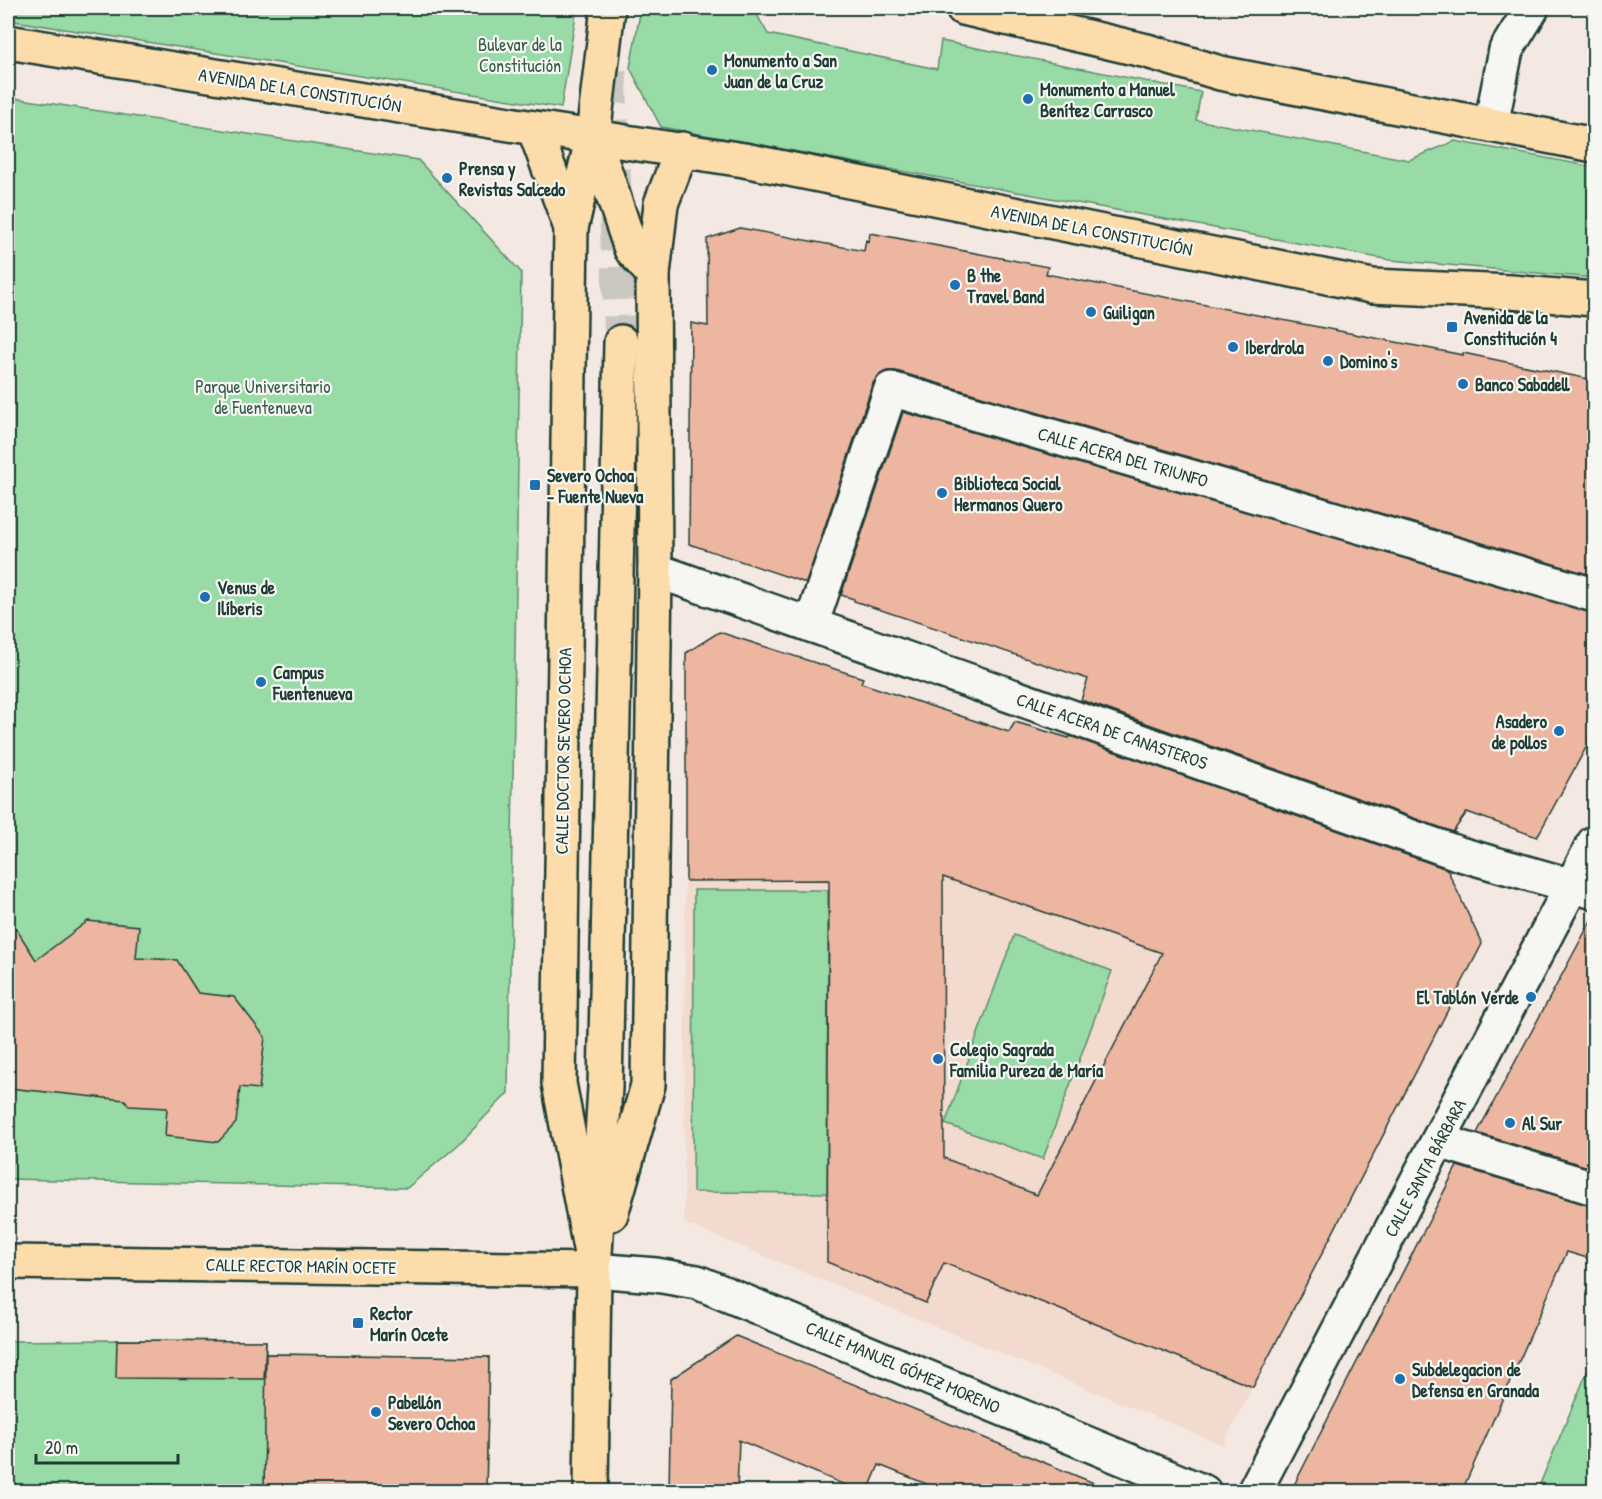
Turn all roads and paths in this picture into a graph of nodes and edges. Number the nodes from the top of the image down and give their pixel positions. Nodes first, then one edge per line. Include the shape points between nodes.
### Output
1 (608, 8) edge
2 (963, 8) edge
3 (1532, 8) edge
4 (8, 42) edge
5 (1491, 125) junction
6 (534, 128) junction
7 (593, 136) junction
8 (1594, 145) edge
9 (682, 149) junction
10 (571, 228) junction
11 (653, 274) junction
12 (1594, 299) edge
13 (621, 342) tunnel mouth
14 (655, 570) junction
15 (1594, 595) edge
16 (811, 625) junction
17 (1594, 843) edge
18 (1583, 890) edge
19 (1439, 1142) junction
20 (1594, 1188) edge
21 (8, 1262) edge
22 (594, 1270) junction
23 (591, 1491) edge
24 (1204, 1491) edge
25 (1254, 1491) edge

1 - 7 main road
2 - 5 main road via 1220,72
3 - 5 street via 1506,50
4 - 6 main road, AVENIDA DE LA CONSTITUCIÓN
5 - 8 main road
6 - 7 main road, AVENIDA DE LA CONSTITUCIÓN
6 - 10 main road, CALLE DOCTOR SEVERO OCHOA
7 - 9 main road, AVENIDA DE LA CONSTITUCIÓN
7 - 10 main road, CALLE DOCTOR SEVERO OCHOA
7 - 11 main road via 632,249
9 - 11 main road, CALLE DOCTOR SEVERO OCHOA via 661,204
9 - 12 main road, AVENIDA DE LA CONSTITUCIÓN via 1372,286
10 - 22 main road, CALLE DOCTOR SEVERO OCHOA via 559,1083
11 - 14 main road, CALLE DOCTOR SEVERO OCHOA
13 - 22 main road, CALLE DOCTOR SEVERO OCHOA via 605,1087
14 - 16 street, CALLE ACERA DE CANASTEROS
14 - 22 main road, CALLE DOCTOR SEVERO OCHOA via 648,1085
15 - 16 street, CALLE ACERA DEL TRIUNFO via 891,389
16 - 18 street, CALLE ACERA DE CANASTEROS via 1460,854
17 - 18 street, CALLE SANTA BÁRBARA
18 - 19 street, CALLE SANTA BÁRBARA
19 - 20 street
19 - 25 street, CALLE SANTA BÁRBARA
21 - 22 main road, CALLE RECTOR MARÍN OCETE
22 - 23 main road, CALLE DOCTOR SEVERO OCHOA
22 - 24 street, CALLE MANUEL GÓMEZ MORENO via 697,1282

